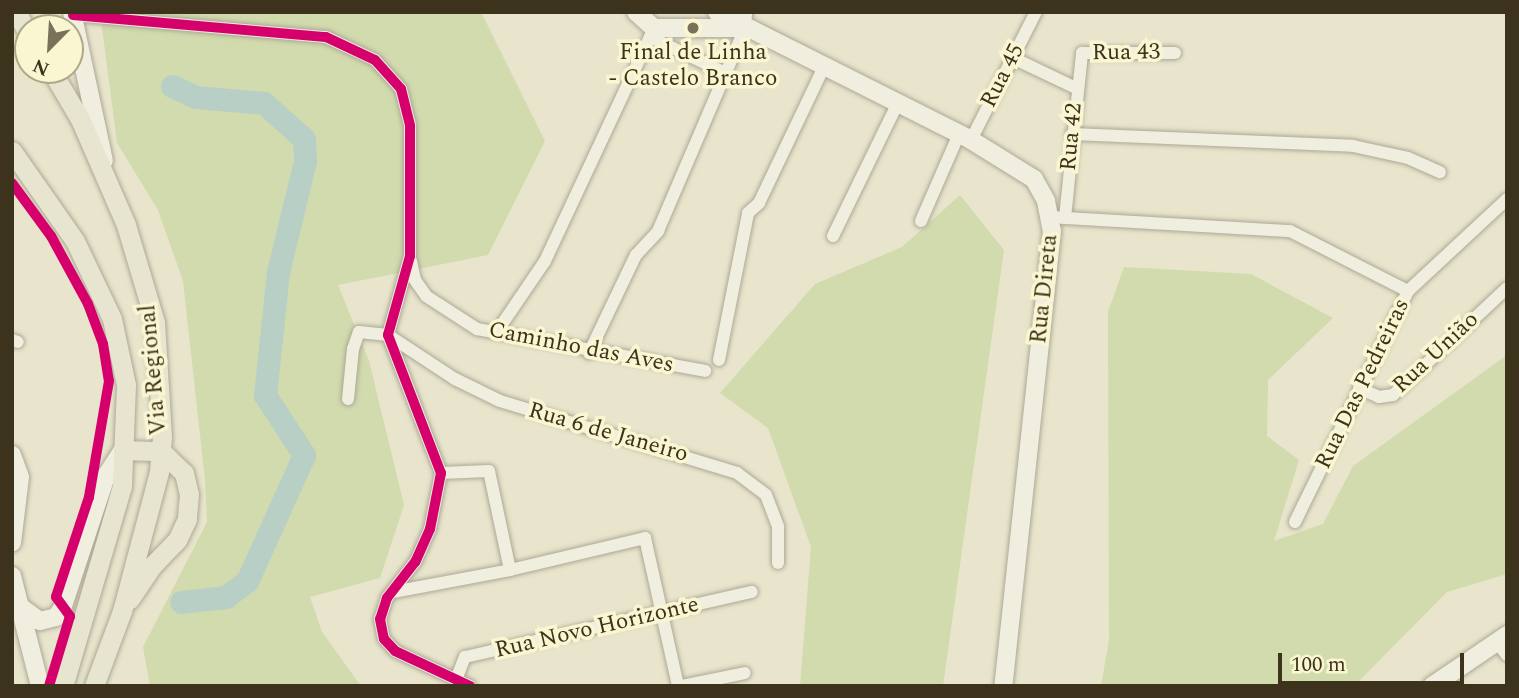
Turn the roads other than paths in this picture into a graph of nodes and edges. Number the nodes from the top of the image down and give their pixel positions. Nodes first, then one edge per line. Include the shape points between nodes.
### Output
1 (624, 12) edge
2 (717, 12) edge
3 (1036, 12) edge
4 (72, 13) edge
5 (746, 20) edge
6 (646, 24) edge
7 (1175, 53) dead end
8 (1080, 57) joint
9 (1013, 58) junction
10 (824, 67) junction
11 (725, 73) junction
12 (59, 84) edge
13 (1076, 88) junction
14 (898, 103) junction
15 (1072, 134) junction
16 (965, 137) junction
17 (12, 151) edge
18 (1440, 172) dead end
19 (113, 195) junction
20 (1507, 199) edge
21 (1058, 218) junction
22 (921, 221) dead end
23 (833, 236) dead end
24 (410, 256) junction
25 (1507, 288) edge
26 (1408, 292) junction
27 (496, 334) junction
28 (388, 335) junction
29 (589, 353) junction
30 (719, 360) dead end
31 (705, 371) dead end
32 (1359, 388) junction
33 (348, 399) dead end
34 (123, 450) junction
35 (161, 451) junction
36 (12, 455) edge
37 (441, 473) junction
38 (1295, 522) dead end
39 (12, 543) edge
40 (778, 563) dead end
41 (510, 570) junction
42 (12, 576) edge
43 (393, 592) junction
44 (752, 592) dead end
45 (22, 608) junction
46 (122, 611) junction
47 (661, 614) junction
48 (1503, 644) edge
49 (745, 673) dead end
50 (456, 680) junction
51 (40, 686) edge
52 (63, 686) edge
53 (94, 686) edge
54 (470, 686) edge
55 (680, 686) edge
56 (1003, 686) edge
57 (1432, 686) edge

1 - 6 street
2 - 5 street, Rua Direta
3 - 9 street, Rua 45
4 - 19 street, Via Regional
4 - 24 street via 301,32 326,37 375,60 390,73 407,107
5 - 6 street, Rua Direta
5 - 10 street, Rua Direta
5 - 11 street
6 - 11 street
6 - 27 street via 545,261
7 - 8 street, Rua 43 via 1084,51
8 - 13 street, Rua 42
9 - 13 street
9 - 16 street, Rua 45
10 - 14 street, Rua Direta
10 - 30 street via 759,203 748,213
11 - 29 street via 658,231 636,255
12 - 19 main road
13 - 15 street, Rua 42
14 - 16 street, Rua Direta
14 - 23 street
15 - 18 street via 1363,147
15 - 21 street, Rua 42
16 - 21 street, Rua Direta via 1034,179
16 - 22 street, Rua 45
17 - 34 main road, Via Regional via 57,210 112,319 126,385
19 - 35 main road, Via Regional via 143,274 155,322
20 - 26 street, Rua Das Pedreiras
21 - 26 street via 1290,231
21 - 56 street, Rua Direta
24 - 27 street, Caminho das Aves via 413,276 426,296 463,323
24 - 28 street
25 - 32 street, Rua União via 1393,395 1379,397
26 - 32 street, Rua Das Pedreiras
27 - 29 street, Caminho das Aves
28 - 33 street via 359,332 351,357
28 - 37 street
28 - 40 street, Rua 6 de Janeiro via 455,379 500,401 737,472 766,495 778,527
29 - 31 street, Caminho das Aves
32 - 38 street, Rua Das Pedreiras
34 - 35 main road
34 - 45 street via 106,476 62,609 56,617 40,621
34 - 52 main road, Via Regional via 122,486 110,536
35 - 46 main road, Via Regional
35 - 46 main road via 184,473 189,494 187,519 177,540 152,566
36 - 39 street via 20,477
37 - 41 street via 485,469
37 - 43 street via 430,529
41 - 43 street
41 - 47 street via 645,538
42 - 45 street
43 - 50 street via 380,619 384,639 422,666
44 - 47 street, Rua Novo Horizonte
45 - 51 street
46 - 53 main road, Via Regional
47 - 50 street, Rua Novo Horizonte via 465,657
47 - 55 street
48 - 57 street
49 - 55 street
50 - 54 street

